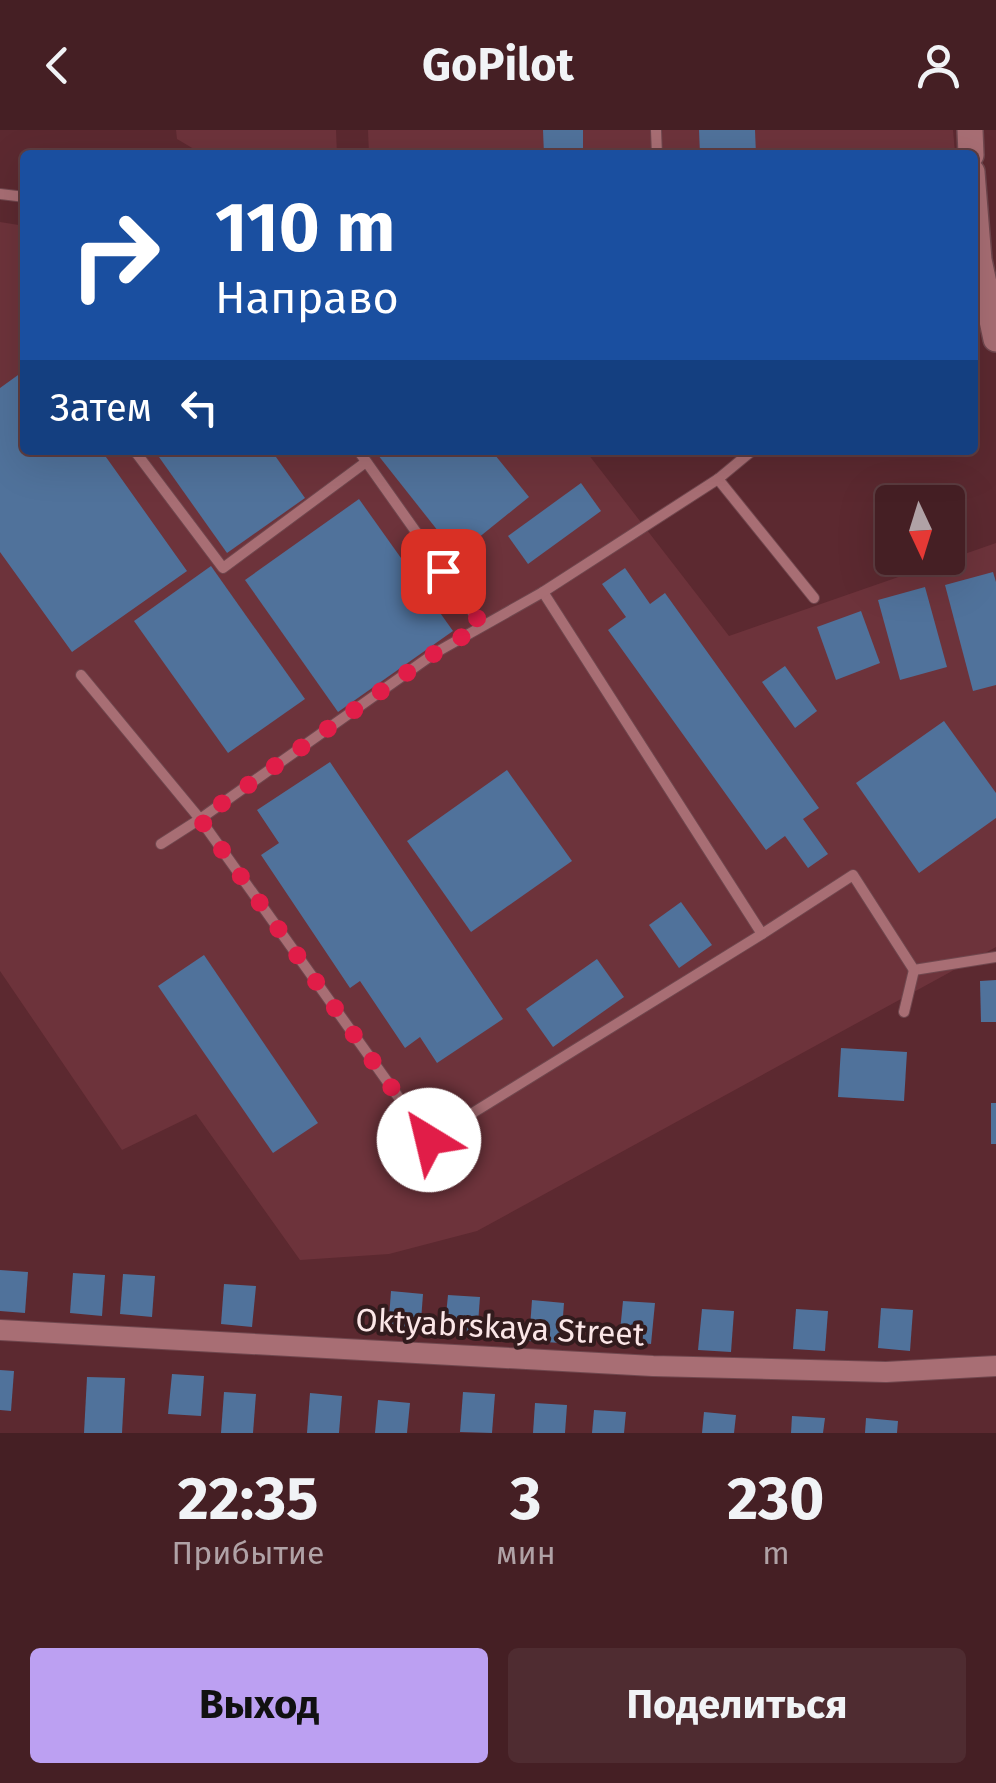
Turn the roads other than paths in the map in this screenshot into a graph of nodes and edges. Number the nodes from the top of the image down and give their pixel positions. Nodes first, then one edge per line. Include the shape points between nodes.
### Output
1 (978, 270) edge
2 (996, 339) edge
3 (138, 455) edge
4 (361, 455) edge
5 (747, 455) edge
6 (366, 462) junction
7 (718, 480) junction
8 (544, 592) junction
9 (814, 598) dead end
10 (482, 625) junction
11 (81, 675) dead end
12 (200, 819) junction
13 (162, 844) dead end
14 (762, 934) junction
15 (996, 956) edge
16 (914, 970) junction
17 (904, 1012) dead end
18 (0, 1330) edge
19 (996, 1366) edge

1 - 2 street
3 - 6 lane via 223,568
4 - 6 lane
5 - 7 lane
6 - 10 lane
7 - 8 lane
7 - 9 lane
8 - 10 lane
8 - 14 lane
10 - 12 lane
11 - 12 lane
12 - 13 lane
12 - 14 lane via 429,1140
14 - 16 lane via 853,875
15 - 16 lane
16 - 17 lane
18 - 19 street, Oktyabrskaya Street via 654,1366 886,1372

